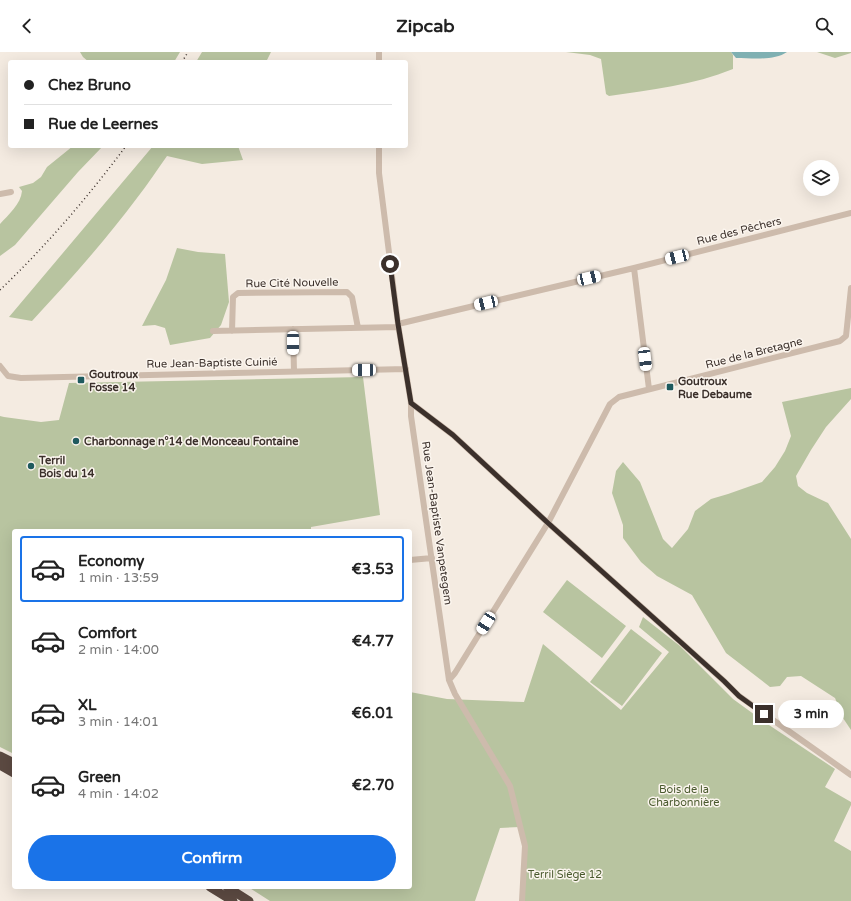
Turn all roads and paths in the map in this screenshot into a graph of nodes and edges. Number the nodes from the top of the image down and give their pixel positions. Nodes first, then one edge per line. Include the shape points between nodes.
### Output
1 (379, 148) edge
2 (11, 192) dead end
3 (0, 194) edge
4 (851, 213) edge
5 (634, 268) junction
6 (851, 288) edge
7 (398, 326) junction
8 (358, 328) junction
9 (293, 329) junction
10 (214, 331) dead end
11 (232, 331) junction
12 (0, 366) edge
13 (406, 369) junction
14 (294, 372) junction
15 (649, 389) junction
16 (411, 403) junction
17 (548, 523) junction
18 (432, 558) junction
19 (412, 560) edge
20 (449, 680) junction
21 (0, 756) edge
22 (12, 762) edge
23 (0, 765) edge
24 (12, 772) edge
25 (851, 776) edge
26 (213, 889) edge
27 (230, 889) edge
28 (233, 901) edge
29 (249, 901) edge
30 (522, 901) edge

1 - 7 street, Rue Jean-Baptiste Vanpetegem via 379,173
2 - 3 street
4 - 5 street, Rue des Pêchers
5 - 7 street, Rue des Pêchers
5 - 15 street
6 - 15 street, Rue de la Bretagne via 846,336 840,341
7 - 8 street
7 - 13 street, Rue Jean-Baptiste Vanpetegem
8 - 9 street
8 - 11 street, Rue Cité Nouvelle via 352,297 347,292 238,293 233,297
9 - 11 street
9 - 14 street
10 - 11 street
12 - 14 street, Rue Jean-Baptiste Cuinié via 8,376 21,378
13 - 14 street, Rue Jean-Baptiste Cuinié
13 - 16 street, Rue Jean-Baptiste Vanpetegem
15 - 17 street, Rue de la Bretagne via 618,397 610,404
16 - 17 street via 453,435
16 - 18 street, Rue Jean-Baptiste Vanpetegem
17 - 20 street, Rue de la Bretagne
17 - 25 street via 739,696
18 - 19 street
18 - 20 street, Rue Jean-Baptiste Vanpetegem
20 - 30 street, Rue Jean-Baptiste Vanpetegem via 510,786 525,846
21 - 22 highway
23 - 24 highway
26 - 28 highway
27 - 29 highway

